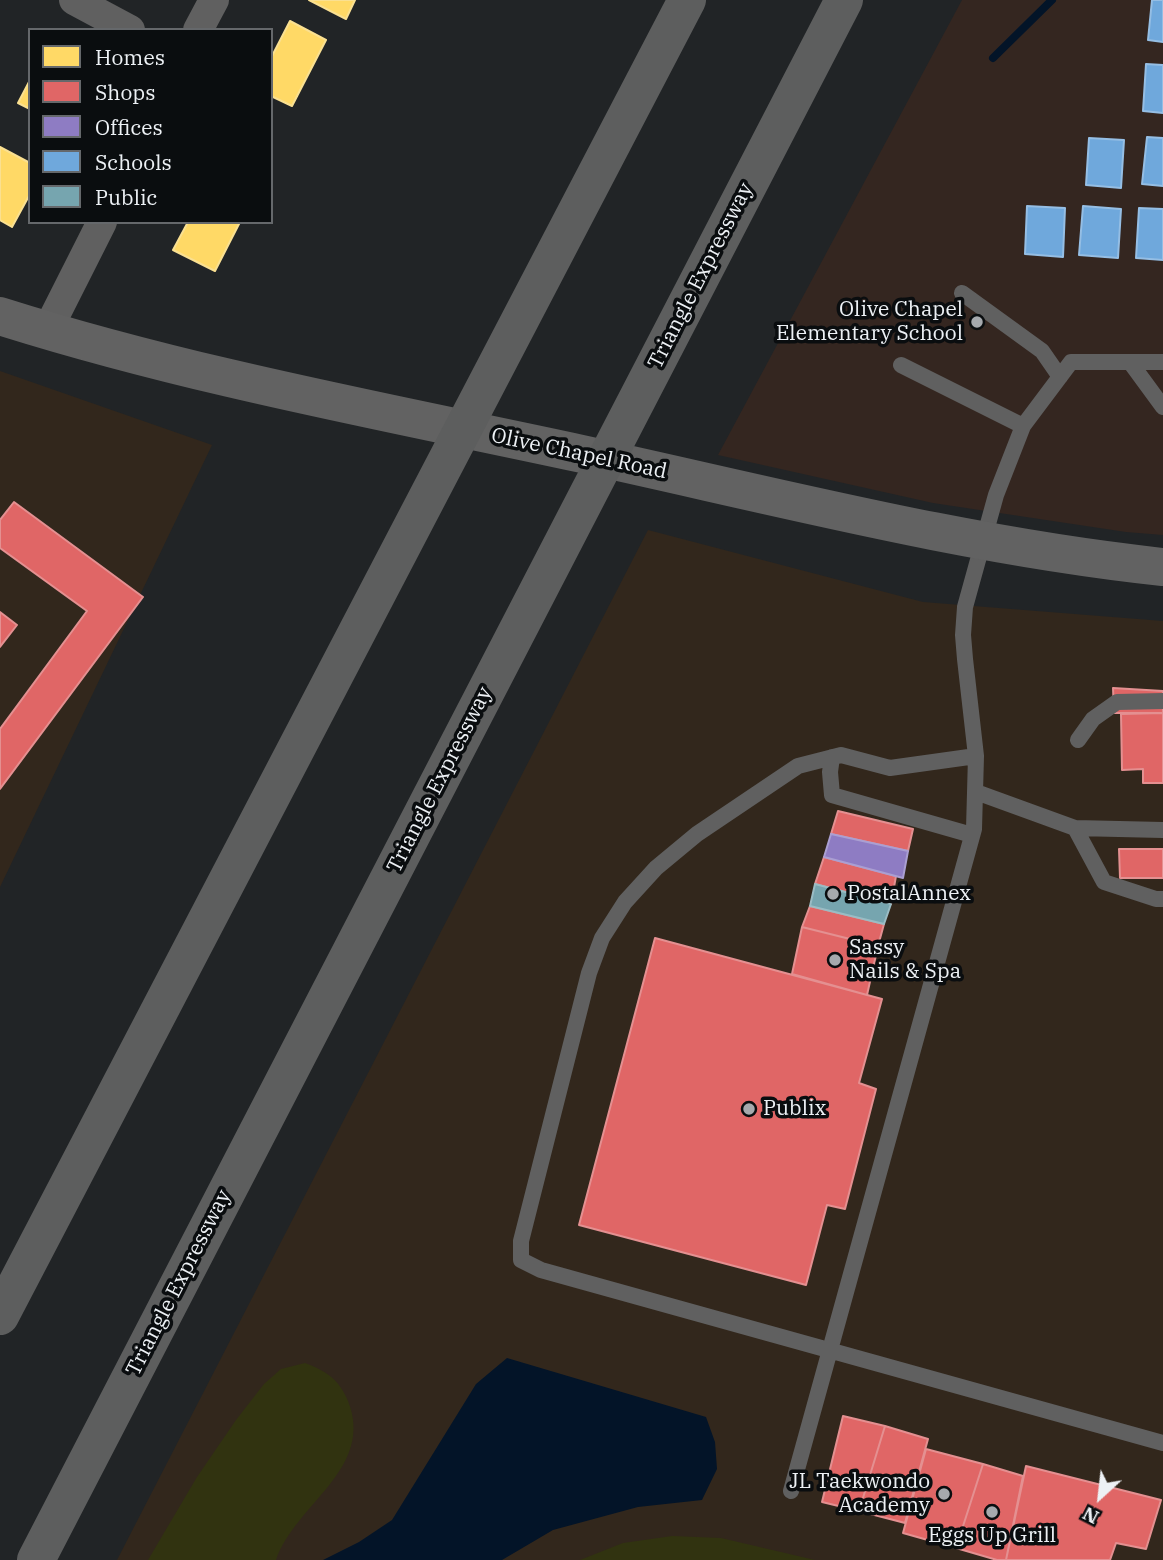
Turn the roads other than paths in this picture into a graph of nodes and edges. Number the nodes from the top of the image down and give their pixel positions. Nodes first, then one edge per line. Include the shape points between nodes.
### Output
1 (74, 0) edge
2 (214, 0) edge
3 (687, 0) edge
4 (844, 0) edge
5 (126, 28) edge
6 (199, 28) edge
7 (101, 224) edge
8 (962, 293) dead end
9 (0, 316) edge
10 (47, 331) junction
11 (1130, 362) junction
12 (1163, 362) edge
13 (901, 366) dead end
14 (1060, 377) junction
15 (1163, 407) edge
16 (1023, 426) junction
17 (983, 541) junction
18 (1163, 567) edge
19 (1163, 701) edge
20 (1078, 740) dead end
21 (976, 755) junction
22 (832, 757) junction
23 (976, 792) junction
24 (1075, 828) junction
25 (1163, 830) edge
26 (972, 835) junction
27 (1163, 899) edge
28 (0, 1316) edge
29 (830, 1350) junction
30 (1163, 1443) edge
31 (791, 1491) dead end
32 (36, 1560) edge

1 - 5 street
2 - 6 street
3 - 28 highway
4 - 32 highway, Triangle Expressway
7 - 10 street
8 - 14 lane via 1042,351
9 - 10 main road, Olive Chapel Road
10 - 17 main road, Olive Chapel Road via 153,361
11 - 12 lane
11 - 14 lane via 1071,362
11 - 15 lane
13 - 16 lane
14 - 16 lane
16 - 17 lane
17 - 18 main road, Olive Chapel Road
17 - 21 lane via 965,607 963,635
19 - 20 lane via 1117,702 1093,719
21 - 22 lane via 890,768 841,755
21 - 23 lane
22 - 26 lane via 832,795
22 - 29 lane via 798,766 697,834 625,902 602,938 589,973 521,1241 521,1259 541,1270
23 - 24 lane
23 - 26 lane
24 - 25 lane
24 - 27 lane via 1104,882
26 - 29 lane
29 - 30 lane
29 - 31 lane

